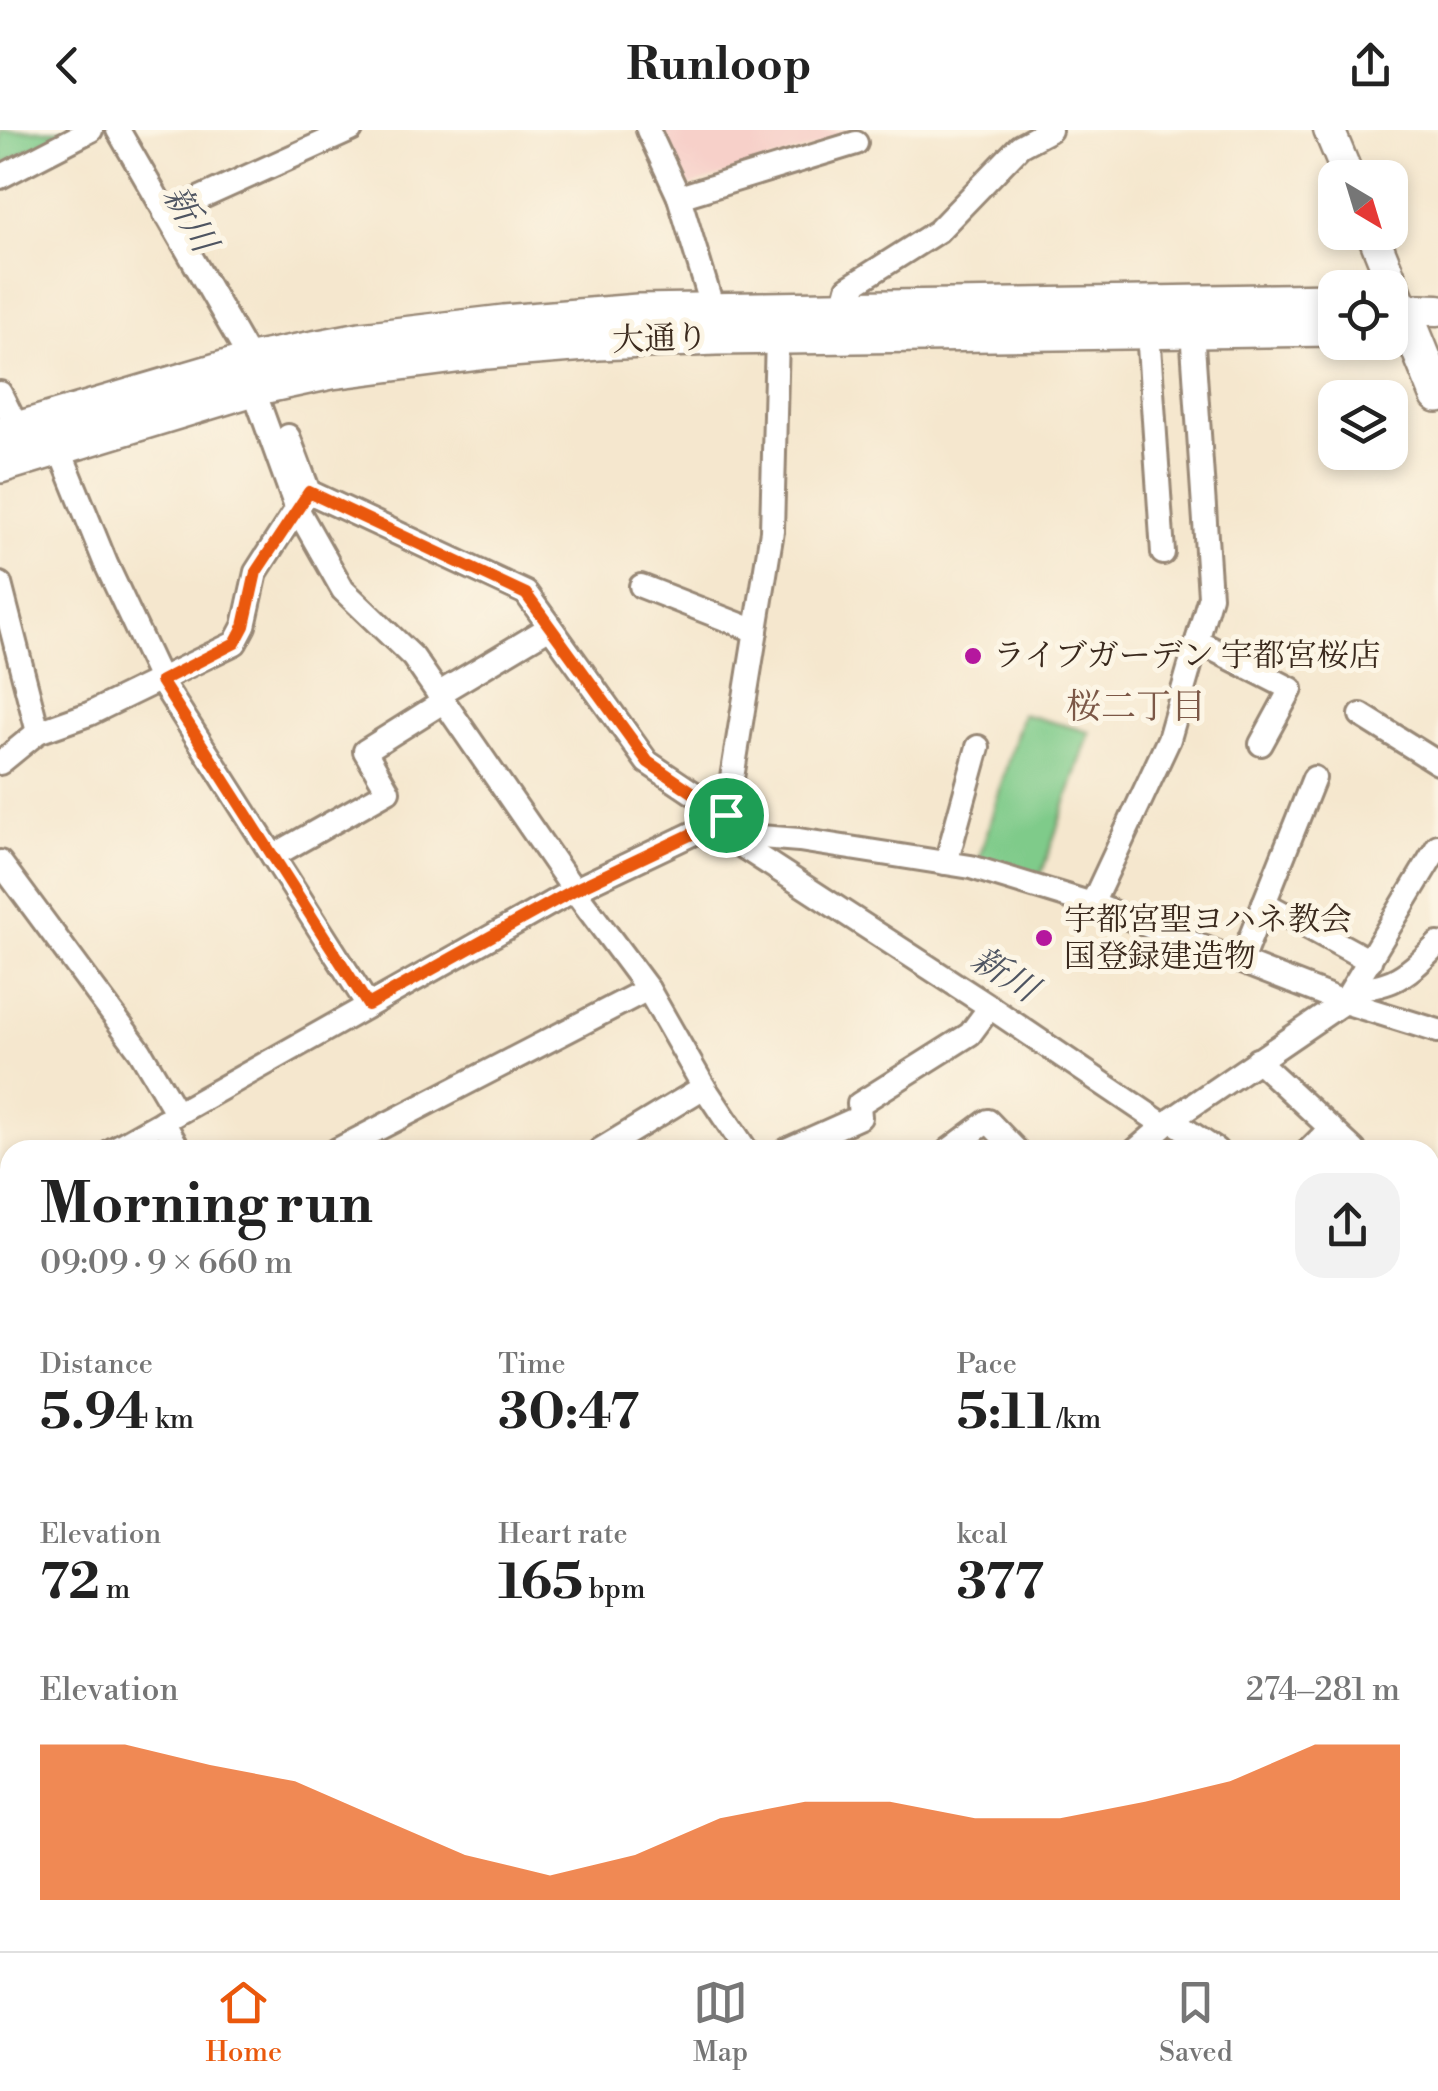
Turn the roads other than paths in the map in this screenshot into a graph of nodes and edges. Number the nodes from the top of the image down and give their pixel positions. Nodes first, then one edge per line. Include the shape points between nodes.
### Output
1 (91, 130) edge
2 (118, 130) edge
3 (351, 130) edge
4 (648, 130) edge
5 (1050, 130) edge
6 (1330, 130) edge
7 (856, 144) dead end
8 (1342, 160) edge
9 (0, 177) edge
10 (679, 197) junction
11 (165, 214) junction
12 (1318, 301) edge
13 (842, 307) junction
14 (1408, 318) edge
15 (716, 324) junction
16 (1318, 328) edge
17 (1192, 330) junction
18 (1148, 331) junction
19 (777, 336) junction
20 (252, 375) junction
21 (0, 393) edge
22 (1438, 395) edge
23 (288, 436) dead end
24 (26, 441) edge
25 (303, 499) junction
26 (1163, 553) dead end
27 (0, 584) edge
28 (640, 586) dead end
29 (756, 630) junction
30 (545, 631) junction
31 (1197, 641) junction
32 (161, 681) junction
33 (441, 698) junction
34 (1361, 715) dead end
35 (38, 732) junction
36 (1260, 744) dead end
37 (978, 747) dead end
38 (1438, 762) edge
39 (0, 763) edge
40 (1314, 778) dead end
41 (727, 826) junction
42 (1438, 846) edge
43 (272, 856) junction
44 (0, 862) edge
45 (946, 863) junction
46 (574, 890) junction
47 (1264, 903) junction
48 (1092, 904) junction
49 (1438, 944) edge
50 (1241, 961) junction
51 (1370, 962) junction
52 (648, 989) junction
53 (1344, 1002) junction
54 (368, 1005) junction
55 (990, 1006) junction
56 (1438, 1032) edge
57 (1257, 1060) junction
58 (704, 1088) junction
59 (170, 1116) junction
60 (1168, 1122) junction
61 (1331, 1128) junction
62 (129, 1140) edge
63 (176, 1140) edge
64 (356, 1140) edge
65 (617, 1140) edge
66 (739, 1140) edge
67 (808, 1140) edge
68 (962, 1140) edge
69 (1006, 1140) edge
70 (1147, 1140) edge
71 (1199, 1140) edge
72 (1319, 1140) edge
73 (1344, 1140) edge

1 - 9 street
2 - 11 street
3 - 11 street
4 - 10 street
5 - 13 street via 1020,146 938,231 848,288
6 - 8 main road
7 - 10 street
10 - 15 street
11 - 20 street
12 - 13 highway, 大通り
13 - 15 highway, 大通り
14 - 22 highway
15 - 19 highway, 大通り
15 - 20 highway, 大通り via 638,312 504,322 361,340
16 - 17 highway, 大通り
17 - 18 highway, 大通り
17 - 31 street via 1210,557 1210,596
18 - 19 highway, 大通り
18 - 26 street
19 - 29 street via 772,531
20 - 24 highway, 大通り
20 - 25 street
21 - 24 street
23 - 25 street
24 - 32 street via 106,564
25 - 30 street via 526,594
25 - 32 street via 256,572 235,643
25 - 33 street via 343,590 413,657
27 - 35 street
28 - 29 street
29 - 41 street
30 - 33 street
30 - 41 street via 648,762
31 - 36 street via 1291,689
31 - 48 street via 1168,738
32 - 35 street
32 - 43 street
33 - 43 street via 365,751 388,791
33 - 46 street
34 - 38 street
35 - 39 street
37 - 45 street
40 - 47 street
41 - 45 street
41 - 46 street via 696,832
41 - 55 street
42 - 51 street
43 - 54 street
44 - 59 street via 140,1051
45 - 48 street
46 - 52 street
46 - 54 street
47 - 50 street
47 - 51 street
48 - 50 street
49 - 53 street via 1408,972
50 - 53 street
51 - 53 street
52 - 58 street
52 - 64 street
53 - 56 street
53 - 57 street
54 - 59 street
55 - 60 street
55 - 67 street via 970,1034 859,1104 860,1117
57 - 60 street
57 - 61 street
58 - 65 street
58 - 66 street
59 - 62 street
59 - 63 street
60 - 70 street
60 - 71 street
61 - 72 street
61 - 73 street
68 - 69 street via 988,1121

